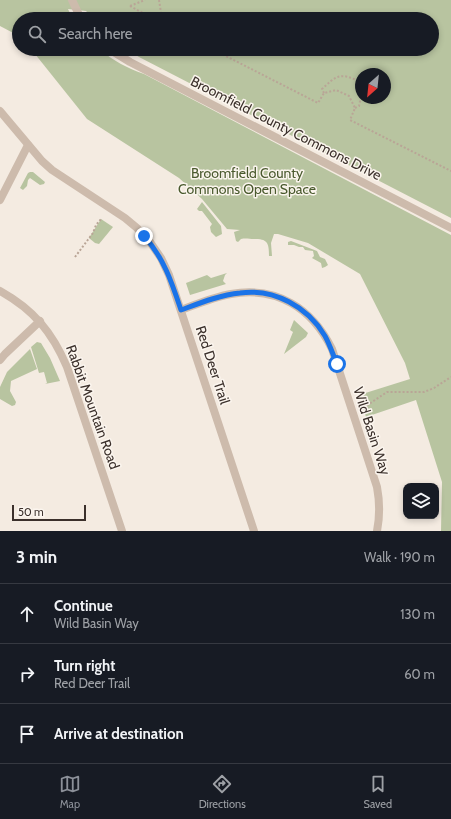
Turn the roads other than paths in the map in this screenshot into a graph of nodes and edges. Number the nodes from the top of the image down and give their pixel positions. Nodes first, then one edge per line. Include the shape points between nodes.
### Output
1 (72, 0) edge
2 (78, 12) edge
3 (120, 56) edge
4 (0, 111) edge
5 (28, 145) junction
6 (0, 200) edge
7 (451, 228) edge
8 (0, 291) edge
9 (181, 310) junction
10 (40, 321) junction
11 (0, 360) edge
12 (122, 531) edge
13 (254, 531) edge
14 (377, 531) edge

1 - 2 street
3 - 7 street, Broomfield County Commons Drive
4 - 5 street, Red Deer Trail
5 - 6 street
5 - 9 street, Red Deer Trail via 52,170 124,218 150,242 169,275
8 - 10 street, Rabbit Mountain Road via 25,307
9 - 13 street, Red Deer Trail
9 - 14 street, Wild Basin Way via 228,294 258,292 284,299 298,307 317,324 332,350 377,487 380,501
10 - 11 street
10 - 12 street, Rabbit Mountain Road via 60,350 67,367

